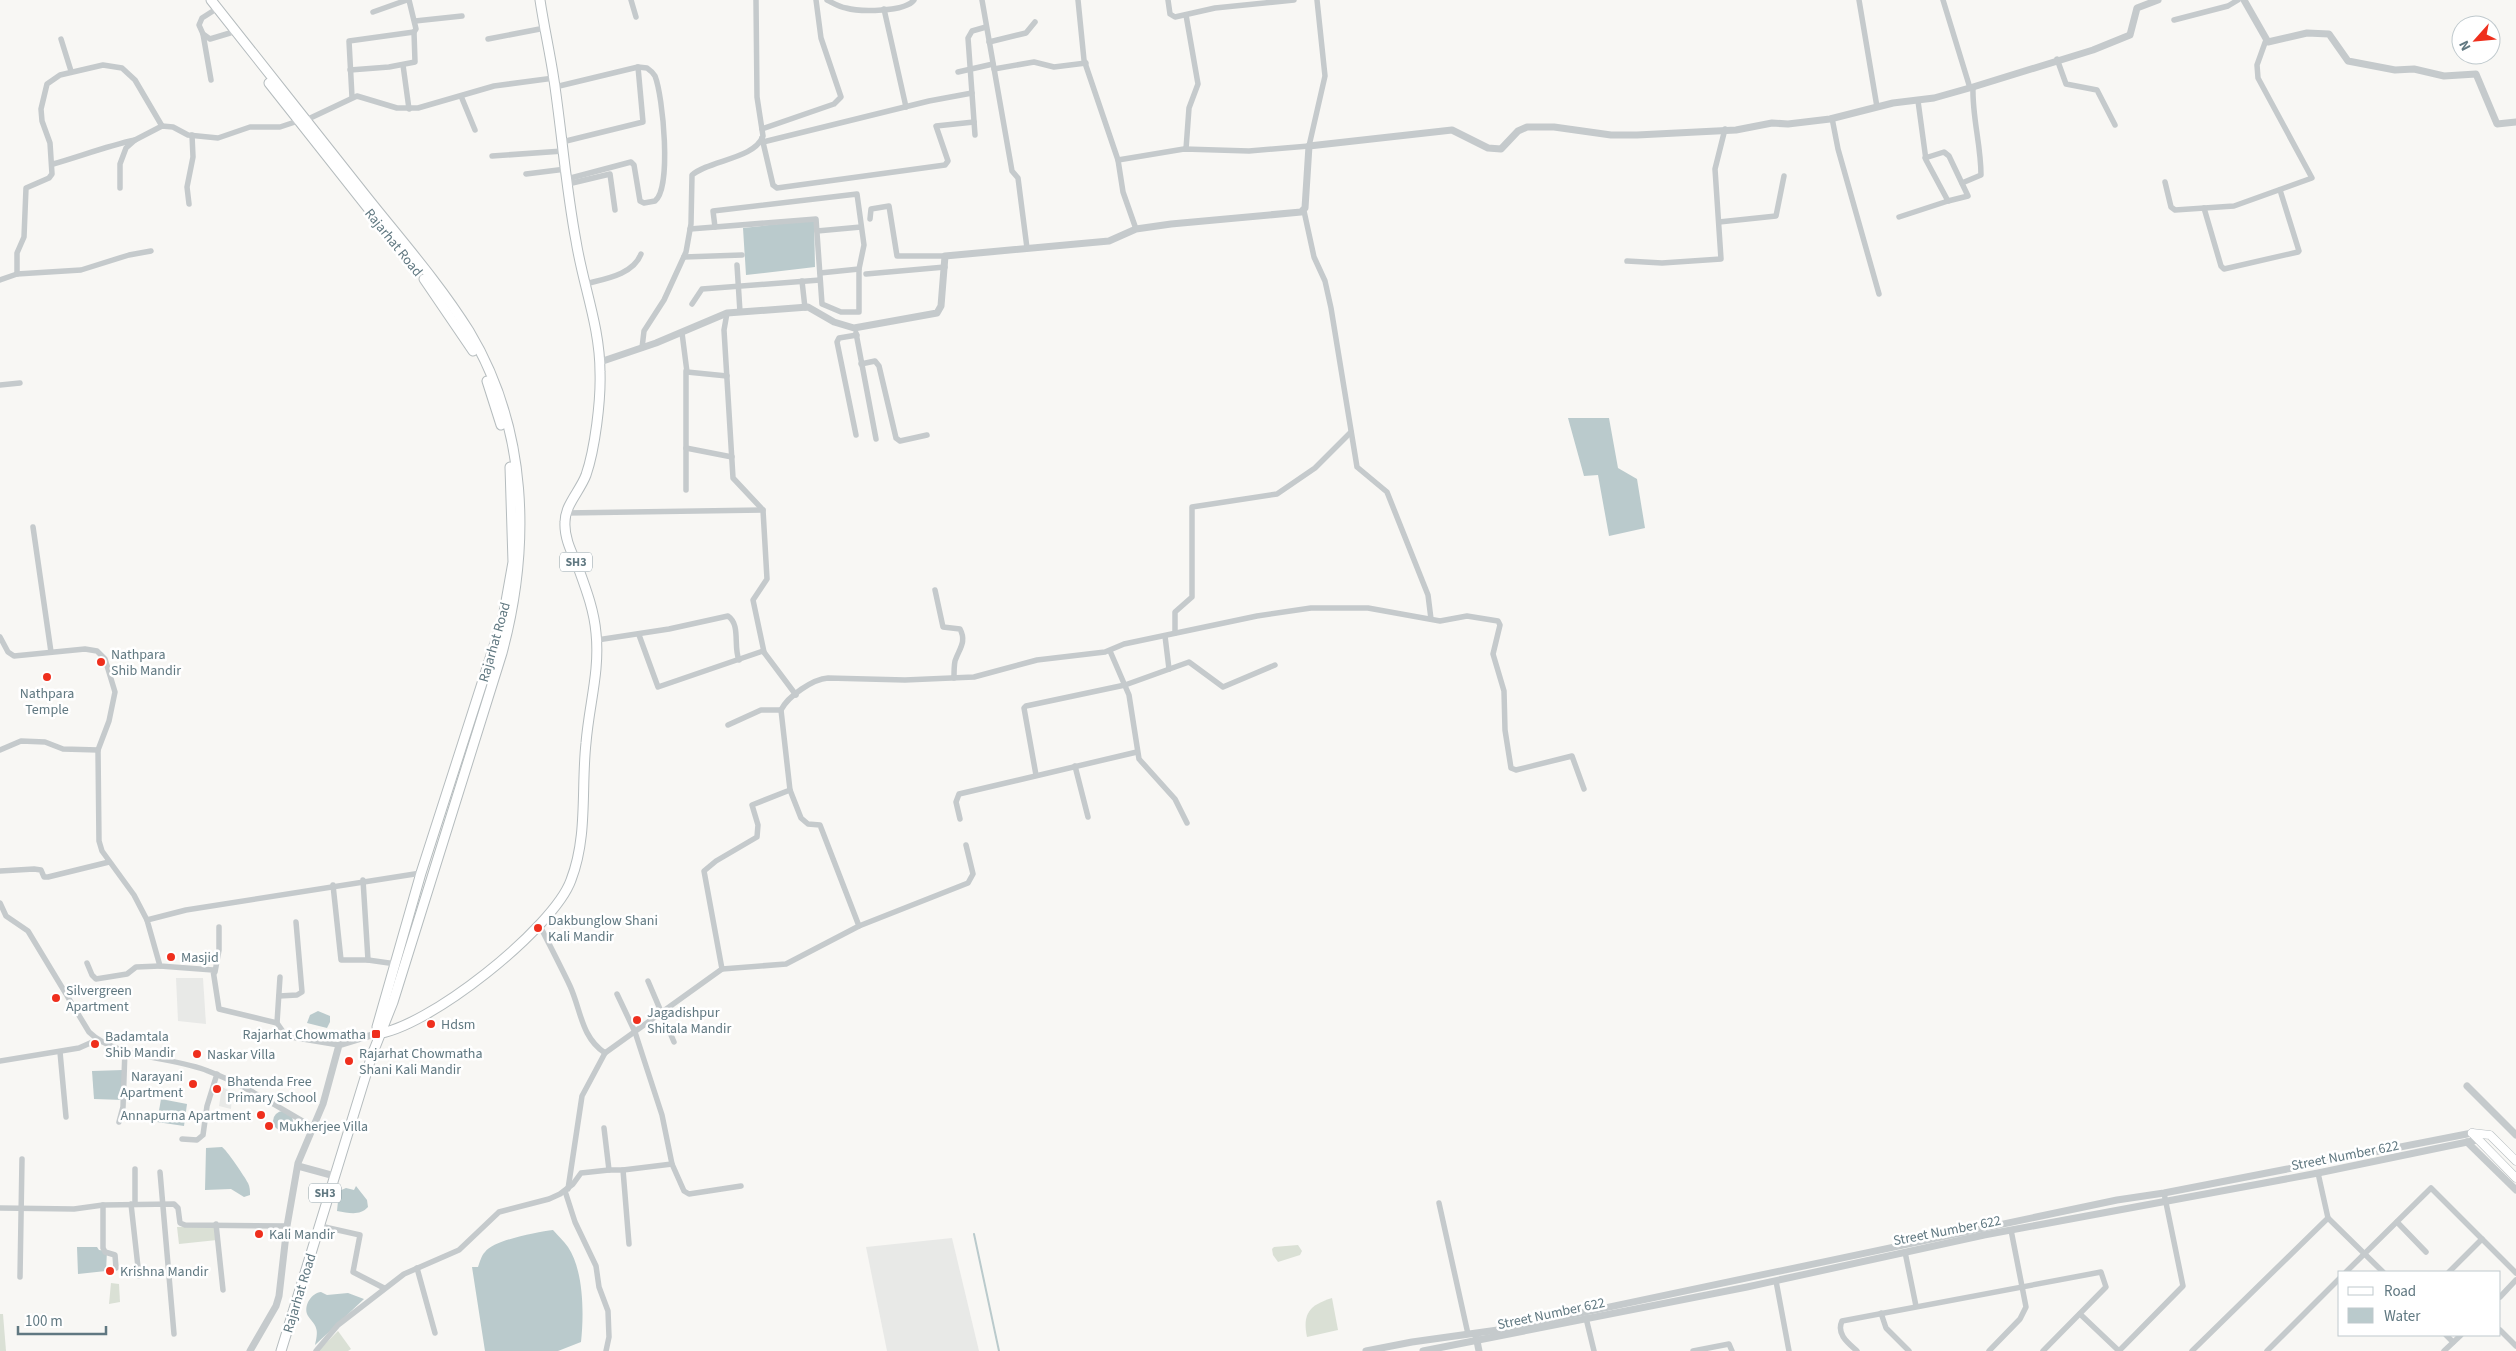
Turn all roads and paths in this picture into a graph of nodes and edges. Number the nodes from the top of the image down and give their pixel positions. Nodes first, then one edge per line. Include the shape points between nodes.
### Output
1 (204, 0) edge
2 (211, 0) edge
3 (408, 0) edge
4 (540, 0) edge
5 (631, 0) edge
6 (756, 0) edge
7 (816, 0) edge
8 (827, 0) edge
9 (914, 0) edge
10 (982, 0) edge
11 (1078, 0) edge
12 (1168, 0) edge
13 (1294, 0) edge
14 (1317, 0) edge
15 (1859, 0) edge
16 (1943, 0) edge
17 (2158, 0) edge
18 (2238, 0) edge
19 (2244, 0) edge
20 (884, 9) junction
21 (213, 11) junction
22 (373, 12) dead end
23 (1186, 15) junction
24 (462, 16) dead end
25 (636, 17) dead end
26 (2174, 20) dead end
27 (415, 21) junction
28 (1036, 22) dead end
29 (986, 27) junction
30 (545, 28) junction
31 (414, 32) junction
32 (230, 33) junction
33 (203, 34) junction
34 (61, 39) dead end
35 (488, 39) dead end
36 (2266, 40) junction
37 (989, 42) junction
38 (2057, 60) junction
39 (1086, 63) junction
40 (403, 65) junction
41 (638, 67) junction
42 (994, 67) junction
43 (970, 69) junction
44 (350, 70) junction
45 (71, 71) junction
46 (958, 72) dead end
47 (211, 80) dead end
48 (554, 82) junction
49 (1972, 88) junction
50 (972, 93) junction
51 (461, 96) junction
52 (352, 97) junction
53 (1918, 101) junction
54 (906, 107) junction
55 (1877, 107) junction
56 (409, 109) junction
57 (1832, 118) junction
58 (301, 121) junction
59 (974, 122) junction
60 (2516, 122) edge
61 (2115, 124) dead end
62 (162, 126) junction
63 (762, 129) junction
64 (1724, 129) junction
65 (475, 130) dead end
66 (192, 135) junction
67 (975, 135) dead end
68 (135, 140) junction
69 (762, 140) junction
70 (563, 146) junction
71 (1309, 146) junction
72 (1186, 149) junction
73 (492, 156) dead end
74 (1925, 158) junction
75 (1118, 160) junction
76 (53, 164) junction
77 (566, 169) junction
78 (526, 174) dead end
79 (1784, 176) dead end
80 (567, 181) junction
81 (2164, 182) dead end
82 (1962, 183) junction
83 (120, 188) dead end
84 (2280, 190) junction
85 (1948, 201) junction
86 (190, 204) dead end
87 (2204, 208) junction
88 (615, 210) dead end
89 (1304, 211) junction
90 (1898, 217) dead end
91 (870, 218) dead end
92 (1719, 222) junction
93 (715, 227) junction
94 (861, 227) junction
95 (690, 229) junction
96 (1136, 229) junction
97 (817, 230) junction
98 (1027, 248) junction
99 (151, 251) dead end
100 (641, 254) dead end
101 (742, 255) dead end
102 (945, 256) junction
103 (684, 257) junction
104 (1627, 261) dead end
105 (737, 265) dead end
106 (945, 267) junction
107 (859, 269) junction
108 (16, 274) junction
109 (866, 274) dead end
110 (820, 276) junction
111 (0, 280) edge
112 (802, 281) junction
113 (585, 284) junction
114 (738, 286) junction
115 (1879, 294) dead end
116 (692, 304) dead end
117 (804, 308) junction
118 (740, 312) junction
119 (727, 313) junction
120 (856, 332) junction
121 (682, 333) junction
122 (642, 348) junction
123 (600, 362) junction
124 (861, 364) junction
125 (686, 371) junction
126 (727, 376) junction
127 (20, 383) dead end
128 (0, 385) edge
129 (1351, 432) junction
130 (856, 435) dead end
131 (927, 435) dead end
132 (876, 439) dead end
133 (686, 448) junction
134 (732, 457) junction
135 (686, 490) dead end
136 (763, 510) junction
137 (566, 513) junction
138 (33, 527) dead end
139 (935, 590) dead end
140 (1431, 619) junction
141 (1175, 633) junction
142 (639, 635) junction
143 (0, 636) edge
144 (1165, 636) junction
145 (597, 640) junction
146 (1110, 651) junction
147 (51, 652) junction
148 (764, 652) junction
149 (739, 660) junction
150 (1275, 664) dead end
151 (1169, 669) junction
152 (954, 678) junction
153 (1125, 685) junction
154 (796, 695) junction
155 (781, 710) junction
156 (728, 725) dead end
157 (0, 750) edge
158 (98, 750) junction
159 (1137, 752) junction
160 (1075, 766) junction
161 (1036, 775) junction
162 (1584, 789) dead end
163 (790, 790) junction
164 (960, 818) dead end
165 (1088, 818) dead end
166 (1187, 822) dead end
167 (966, 845) dead end
168 (109, 862) junction
169 (0, 871) edge
170 (421, 873) junction
171 (363, 880) junction
172 (333, 885) junction
173 (0, 903) edge
174 (147, 920) junction
175 (296, 922) dead end
176 (539, 924) junction
177 (859, 926) junction
178 (219, 927) dead end
179 (368, 960) junction
180 (87, 963) dead end
181 (399, 965) junction
182 (160, 966) junction
183 (722, 969) junction
184 (215, 972) junction
185 (280, 977) dead end
186 (648, 981) dead end
187 (617, 994) dead end
188 (279, 996) junction
189 (661, 1012) junction
190 (277, 1023) junction
191 (635, 1032) junction
192 (377, 1034) junction
193 (97, 1040) junction
194 (674, 1042) dead end
195 (339, 1046) junction
196 (125, 1049) junction
197 (60, 1052) junction
198 (605, 1053) junction
199 (0, 1062) edge
200 (217, 1074) junction
201 (2467, 1086) dead end
202 (66, 1117) dead end
203 (119, 1122) dead end
204 (313, 1127) junction
205 (604, 1128) dead end
206 (2516, 1135) edge
207 (2475, 1136) junction
208 (182, 1140) dead end
209 (2468, 1142) junction
210 (22, 1159) dead end
211 (2516, 1161) edge
212 (672, 1164) junction
213 (298, 1166) junction
214 (135, 1169) dead end
215 (609, 1170) junction
216 (623, 1170) junction
217 (160, 1172) dead end
218 (2318, 1173) junction
219 (331, 1175) junction
220 (2516, 1178) edge
221 (741, 1186) dead end
222 (566, 1190) junction
223 (2516, 1190) edge
224 (2164, 1193) junction
225 (2166, 1202) junction
226 (1438, 1203) dead end
227 (133, 1204) junction
228 (163, 1204) junction
229 (103, 1205) junction
230 (0, 1208) edge
231 (21, 1208) junction
232 (2328, 1218) junction
233 (2396, 1222) junction
234 (216, 1224) junction
235 (286, 1226) junction
236 (320, 1226) junction
237 (2011, 1230) junction
238 (2482, 1239) junction
239 (629, 1244) dead end
240 (1906, 1252) junction
241 (2426, 1252) dead end
242 (2364, 1254) junction
243 (116, 1268) dead end
244 (418, 1268) junction
245 (2347, 1271) edge
246 (2382, 1271) edge
247 (2450, 1271) edge
248 (2516, 1273) edge
249 (20, 1276) dead end
250 (139, 1276) dead end
251 (2338, 1280) edge
252 (2516, 1280) edge
253 (1776, 1281) junction
254 (2023, 1285) junction
255 (384, 1288) junction
256 (223, 1290) dead end
257 (2501, 1296) edge
258 (1916, 1306) junction
259 (1881, 1313) junction
260 (2080, 1314) junction
261 (1586, 1318) junction
262 (2501, 1331) edge
263 (435, 1333) dead end
264 (174, 1334) dead end
265 (1470, 1336) junction
266 (2447, 1336) edge
267 (2460, 1336) edge
268 (2453, 1342) junction
269 (2516, 1346) edge
270 (1464, 1347) edge
271 (250, 1351) edge
272 (275, 1351) edge
273 (280, 1351) edge
274 (316, 1351) edge
275 (606, 1351) edge
276 (1366, 1351) edge
277 (1423, 1351) edge
278 (1478, 1351) edge
279 (1594, 1351) edge
280 (1693, 1351) edge
281 (1732, 1351) edge
282 (1789, 1351) edge
283 (1857, 1351) edge
284 (1909, 1351) edge
285 (1989, 1351) edge
286 (2043, 1351) edge
287 (2119, 1351) edge
288 (2192, 1351) edge
289 (2267, 1351) edge
290 (2444, 1351) edge

1 - 21 main road, Rajarhat Road
2 - 58 main road
3 - 22 street
3 - 27 street
4 - 30 main road
5 - 25 street
6 - 63 street via 757,97
7 - 63 street via 821,38 841,97 834,104
8 - 20 street via 848,9
9 - 20 street via 902,8
10 - 29 street
11 - 39 street
12 - 23 street via 1171,16
13 - 23 street via 1218,8
14 - 71 street via 1324,76
15 - 55 street
16 - 49 street
17 - 38 street via 2137,8 2130,35
18 - 26 street via 2228,6
19 - 36 street
20 - 54 street
21 - 32 main road, Rajarhat Road
21 - 33 street via 202,18 199,25
23 - 72 street via 1198,84 1189,108
24 - 27 street
27 - 31 street
28 - 37 street via 1026,33
29 - 37 street
29 - 43 street via 969,34
30 - 35 street
30 - 48 main road
31 - 40 street via 417,59 412,64
31 - 44 street via 349,40
32 - 33 street via 210,39
32 - 58 main road, Rajarhat Road
33 - 47 street
34 - 45 street
36 - 60 street via 2270,42 2307,32 2329,34 2348,61 2444,76 2476,74 2497,124
36 - 84 street via 2257,65 2258,78 2312,176 2308,181
37 - 42 street
38 - 49 street
38 - 61 street via 2066,84 2097,90
39 - 42 street via 1054,67 1034,62
39 - 75 street
40 - 44 street
40 - 56 street
41 - 48 street
41 - 70 street via 643,122
41 - 80 street via 647,68 655,77 665,157 659,198 644,203 640,201 631,162
42 - 43 street
42 - 98 street via 1012,171 1018,178
43 - 46 street
43 - 50 street
44 - 52 street
45 - 62 street via 109,65 122,68 135,80
45 - 76 street via 49,80 45,90 41,116
48 - 51 street via 494,86
48 - 70 main road
49 - 53 street
49 - 82 street via 1972,113 1981,175
50 - 54 street
50 - 59 street
51 - 56 street
51 - 65 street
52 - 56 street via 361,96
52 - 58 street
53 - 55 street
53 - 74 street
54 - 69 street
55 - 57 street
57 - 64 street via 1809,123 1772,123
57 - 115 street
58 - 66 street via 280,127 250,127 224,137
58 - 170 main road, Rajarhat Road via 420,273 474,351 494,402 510,470 513,562 503,618
58 - 181 main road via 442,294 475,342 501,402 521,502 521,555 511,621
59 - 67 street
59 - 69 street via 936,126 948,161 945,165 778,188 773,184
62 - 66 street
62 - 68 street
63 - 69 street
64 - 71 street via 1611,135 1528,127 1518,131 1501,150 1488,148 1452,130
64 - 92 street via 1716,161
66 - 86 street via 193,157 187,187
68 - 76 street
68 - 83 street via 121,156
69 - 95 street via 746,152 692,175
70 - 73 street
70 - 77 main road
71 - 72 street via 1249,151
71 - 89 street
72 - 75 street
74 - 82 street via 1947,153
74 - 85 street
75 - 96 street via 1123,194
76 - 108 street via 49,178 26,188 24,237 17,253
77 - 78 street
77 - 80 main road
79 - 92 street via 1776,216
80 - 88 street via 610,174
80 - 113 main road
81 - 87 street via 2173,209
82 - 85 street via 1968,196
84 - 87 street via 2234,206
84 - 87 street via 2298,252 2224,269
85 - 90 street
89 - 96 street
89 - 129 street via 1314,257 1325,281 1331,308
91 - 102 street via 871,209 889,206 897,256
92 - 104 street via 1721,257 1718,260
93 - 94 street via 713,211 857,194
93 - 95 street
93 - 97 street via 816,219
94 - 97 street
94 - 107 street via 864,245
95 - 103 street
96 - 98 street via 1109,240
97 - 110 street
98 - 102 street
99 - 108 street via 66,272
100 - 113 street via 638,262 629,269
101 - 103 street
102 - 106 street
103 - 122 street via 664,300 644,331
105 - 114 street
106 - 109 street
106 - 120 street via 941,306 937,313
107 - 110 street
107 - 110 street via 859,312 841,312 822,304
108 - 111 street
110 - 112 street
112 - 114 street
112 - 117 street
113 - 123 main road
114 - 116 street via 702,289
114 - 118 street
117 - 118 street
117 - 120 street
118 - 119 street
119 - 121 street
119 - 126 street via 724,330
120 - 124 street
120 - 130 street via 839,338 837,342
121 - 122 street
121 - 125 street
122 - 123 street
123 - 137 main road via 590,459 584,479
124 - 131 street via 875,361 879,366 896,438 900,441
124 - 132 street
125 - 126 street
125 - 133 street
126 - 134 street
127 - 128 street
129 - 140 street via 1357,467 1387,492 1428,595
129 - 141 street via 1315,468 1277,494 1192,507 1192,597 1174,614
133 - 134 street
133 - 135 street
134 - 136 street via 734,478
136 - 137 street
136 - 148 street via 767,579 753,600
137 - 145 main road, SH3 via 566,533 590,598
138 - 147 street
139 - 152 street via 943,627 962,632 963,643 956,659
140 - 141 street via 1368,608 1311,608
140 - 162 street via 1440,621 1467,616 1498,621 1500,625 1493,654 1504,691 1511,768 1516,770 1572,756
141 - 144 street
142 - 145 street
142 - 149 street via 728,616 734,623
142 - 149 street via 660,688
143 - 147 street via 8,652 14,656
144 - 146 street via 1124,644
144 - 151 street
145 - 176 main road, SH3 via 597,677 586,742 579,850 566,892
146 - 152 street via 1052,657 979,676
146 - 153 street
147 - 158 street via 96,651 110,667 114,697 110,722
148 - 149 street
148 - 154 street
150 - 151 street via 1223,687 1191,662
151 - 153 street
152 - 154 street via 824,678
153 - 159 street via 1130,698
153 - 161 street via 1025,706
154 - 155 street
155 - 156 street via 761,710
155 - 163 street
157 - 158 street via 20,740 45,742 59,749
158 - 168 street via 97,828 102,851
159 - 160 street
159 - 166 street via 1143,764 1175,799
160 - 161 street
160 - 165 street
161 - 164 street via 959,794 956,802
163 - 177 street via 802,818 808,824 820,825
163 - 183 street via 752,805 758,824 757,837 716,860 704,871
167 - 177 street via 973,874 970,881
168 - 169 street via 48,877 44,877 41,870 34,869
168 - 174 street via 134,895
170 - 171 street
170 - 181 main road, Rajarhat Road
171 - 172 street
171 - 179 street
172 - 174 street via 186,910
172 - 179 street via 341,960
173 - 193 street via 6,916 28,931
174 - 182 street
175 - 188 street via 302,992
176 - 192 main road, SH3 via 510,952 447,1002 417,1021
176 - 198 street via 573,993 582,1023 596,1047
177 - 183 street via 786,964
178 - 184 street
179 - 181 street
180 - 182 street via 96,979 127,974 136,967
181 - 192 main road via 393,1002
182 - 184 street via 212,969
183 - 189 street
184 - 190 street via 219,1009
185 - 188 street
186 - 189 street
187 - 191 street
188 - 190 street
189 - 191 street
189 - 194 street
190 - 195 street via 291,1037
191 - 198 street
191 - 212 street via 662,1115
192 - 195 street
192 - 219 main road, Rajarhat Road / SH3
192 - 236 main road, Rajarhat Road / SH3
193 - 196 street
193 - 197 street
195 - 204 street
196 - 200 street via 155,1058 186,1062
196 - 203 street via 123,1107
197 - 199 street
197 - 202 street
198 - 222 street via 582,1096
200 - 204 street
200 - 208 street via 207,1106 203,1135 197,1140
201 - 206 street
204 - 213 street
205 - 215 street
207 - 209 street, Street Number 622
207 - 211 main road via 2490,1135
207 - 220 main road
207 - 224 street, Street Number 622
209 - 218 street, Street Number 622
209 - 223 street
210 - 231 street
212 - 216 street
212 - 221 street via 684,1191 689,1194
213 - 219 street
213 - 235 street
214 - 227 street
215 - 216 street
215 - 222 street via 581,1173
216 - 239 street
217 - 228 street
218 - 225 street, Street Number 622
218 - 232 street
219 - 272 main road, Rajarhat Road / SH3
222 - 244 street via 549,1199 499,1212 459,1250
222 - 275 street via 575,1222 596,1266 599,1287 608,1311
224 - 225 street
224 - 265 street, Street Number 622 via 1893,1246 1719,1286
225 - 237 street, Street Number 622
225 - 287 street via 2183,1286
226 - 265 street
227 - 228 street
227 - 229 street
227 - 250 street
228 - 234 street via 177,1206 182,1224
228 - 264 street
229 - 231 street via 74,1209
229 - 243 street via 103,1248 114,1255
230 - 231 street
231 - 249 street
232 - 242 street
232 - 288 street
233 - 238 street via 2431,1188
233 - 241 street
233 - 242 street
234 - 235 street
234 - 256 street
235 - 271 street via 279,1296
236 - 255 street via 360,1236 353,1272
236 - 273 main road, Rajarhat Road / SH3
237 - 240 street, Street Number 622
237 - 254 street
238 - 247 street
238 - 248 street
240 - 253 street, Street Number 622
240 - 258 street
242 - 245 street
242 - 246 street
244 - 255 street
244 - 263 street
251 - 289 street
252 - 257 street
253 - 261 street, Street Number 622
253 - 282 street
254 - 258 street
254 - 260 street via 2098,1270 2106,1287
254 - 285 street via 2025,1312
255 - 274 street via 338,1325
258 - 259 street
259 - 283 street via 1840,1323 1843,1337
259 - 284 street via 1886,1328
260 - 286 street
260 - 287 street
261 - 265 street, Street Number 622
261 - 279 street
262 - 269 street
265 - 270 street
265 - 270 street, Street Number 622
265 - 276 street, Street Number 622
265 - 278 street
266 - 268 street
267 - 268 street
268 - 290 street
270 - 277 street, Street Number 622
280 - 281 street via 1730,1344

